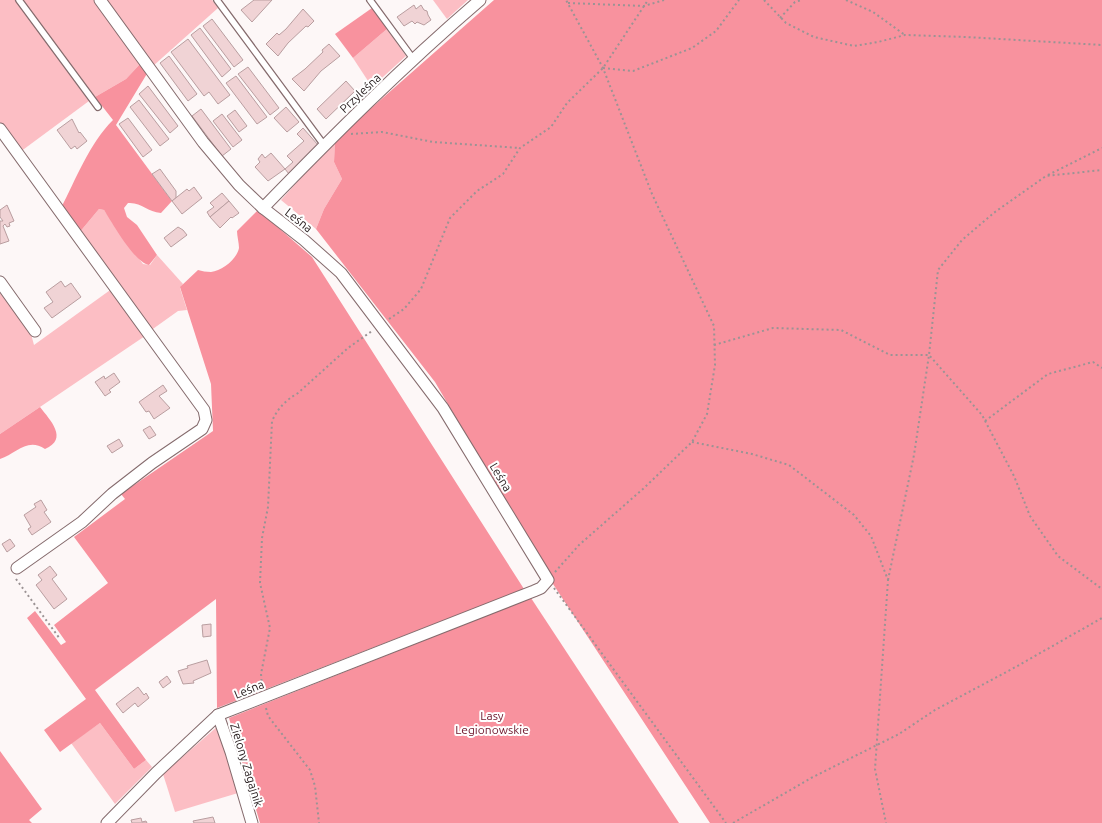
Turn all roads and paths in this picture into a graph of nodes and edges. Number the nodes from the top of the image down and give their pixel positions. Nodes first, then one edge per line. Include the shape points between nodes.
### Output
1 (19, 0) edge
2 (100, 0) edge
3 (217, 0) edge
4 (370, 0) edge
5 (480, 0) edge
6 (566, 0) edge
7 (648, 0) edge
8 (664, 0) edge
9 (739, 0) edge
10 (764, 0) edge
11 (802, 0) edge
12 (846, 0) edge
13 (568, 3) junction
14 (644, 6) junction
15 (780, 18) junction
16 (906, 35) junction
17 (1102, 45) edge
18 (414, 60) junction
19 (603, 68) junction
20 (98, 107) dead end
21 (0, 128) edge
22 (334, 136) junction
23 (324, 145) junction
24 (520, 148) junction
25 (1102, 148) edge
26 (1102, 170) edge
27 (1046, 176) junction
28 (263, 208) junction
29 (0, 282) edge
30 (379, 325) junction
31 (35, 331) dead end
32 (714, 345) junction
33 (928, 355) junction
34 (1102, 368) edge
35 (985, 421) junction
36 (692, 442) junction
37 (17, 568) joint
38 (548, 580) junction
39 (888, 580) junction
40 (1102, 589) edge
41 (1102, 618) edge
42 (60, 640) dead end
43 (263, 697) junction
44 (218, 716) junction
45 (877, 745) junction
46 (107, 823) edge
47 (252, 823) edge
48 (319, 823) edge
49 (726, 823) edge
50 (733, 823) edge
51 (886, 823) edge

1 - 20 lane
2 - 28 street, Leśna via 219,163
3 - 23 lane
4 - 18 lane
5 - 18 street, Przyleśna
6 - 13 path
7 - 14 path
8 - 14 path
9 - 19 path via 716,31 692,48 633,70
10 - 15 path
11 - 15 path via 795,2
12 - 16 path via 873,12
13 - 14 path via 592,6
13 - 19 path
14 - 19 path
15 - 16 path via 814,37 854,46
16 - 17 path via 966,36
18 - 22 street, Przyleśna
19 - 24 path via 566,102 551,127
19 - 32 path via 652,194 714,326
21 - 37 street via 204,410 206,420 202,429 152,463 112,494 82,522
22 - 23 street, Przyleśna
22 - 24 path via 382,132 433,142
23 - 28 street, Przyleśna
24 - 30 path via 503,174 477,191 450,218 421,289 404,309
25 - 27 path
26 - 27 path
27 - 33 path via 995,212 962,240 938,270
28 - 30 street, Leśna via 341,273
29 - 31 street
30 - 38 street, Leśna via 444,408
30 - 43 path via 289,398 272,421 268,506 262,538 260,583 270,628 261,674
32 - 33 path via 773,328 841,330 890,355
32 - 36 path via 715,365 707,414
33 - 35 path
33 - 39 path via 914,454
34 - 35 path via 1093,362 1048,374
35 - 40 path via 1014,476 1030,516 1058,556
36 - 38 path via 579,545
36 - 39 path via 752,454 789,465 854,515 871,536
37 - 42 path via 18,583
38 - 43 street, Leśna via 541,588
38 - 49 path
39 - 45 path
41 - 45 path
43 - 44 street, Leśna
43 - 48 path via 268,716 310,770 315,786
44 - 46 street, Leśna
44 - 47 street, Zielony Zagajnik
45 - 50 path via 811,778
45 - 51 path via 875,768

